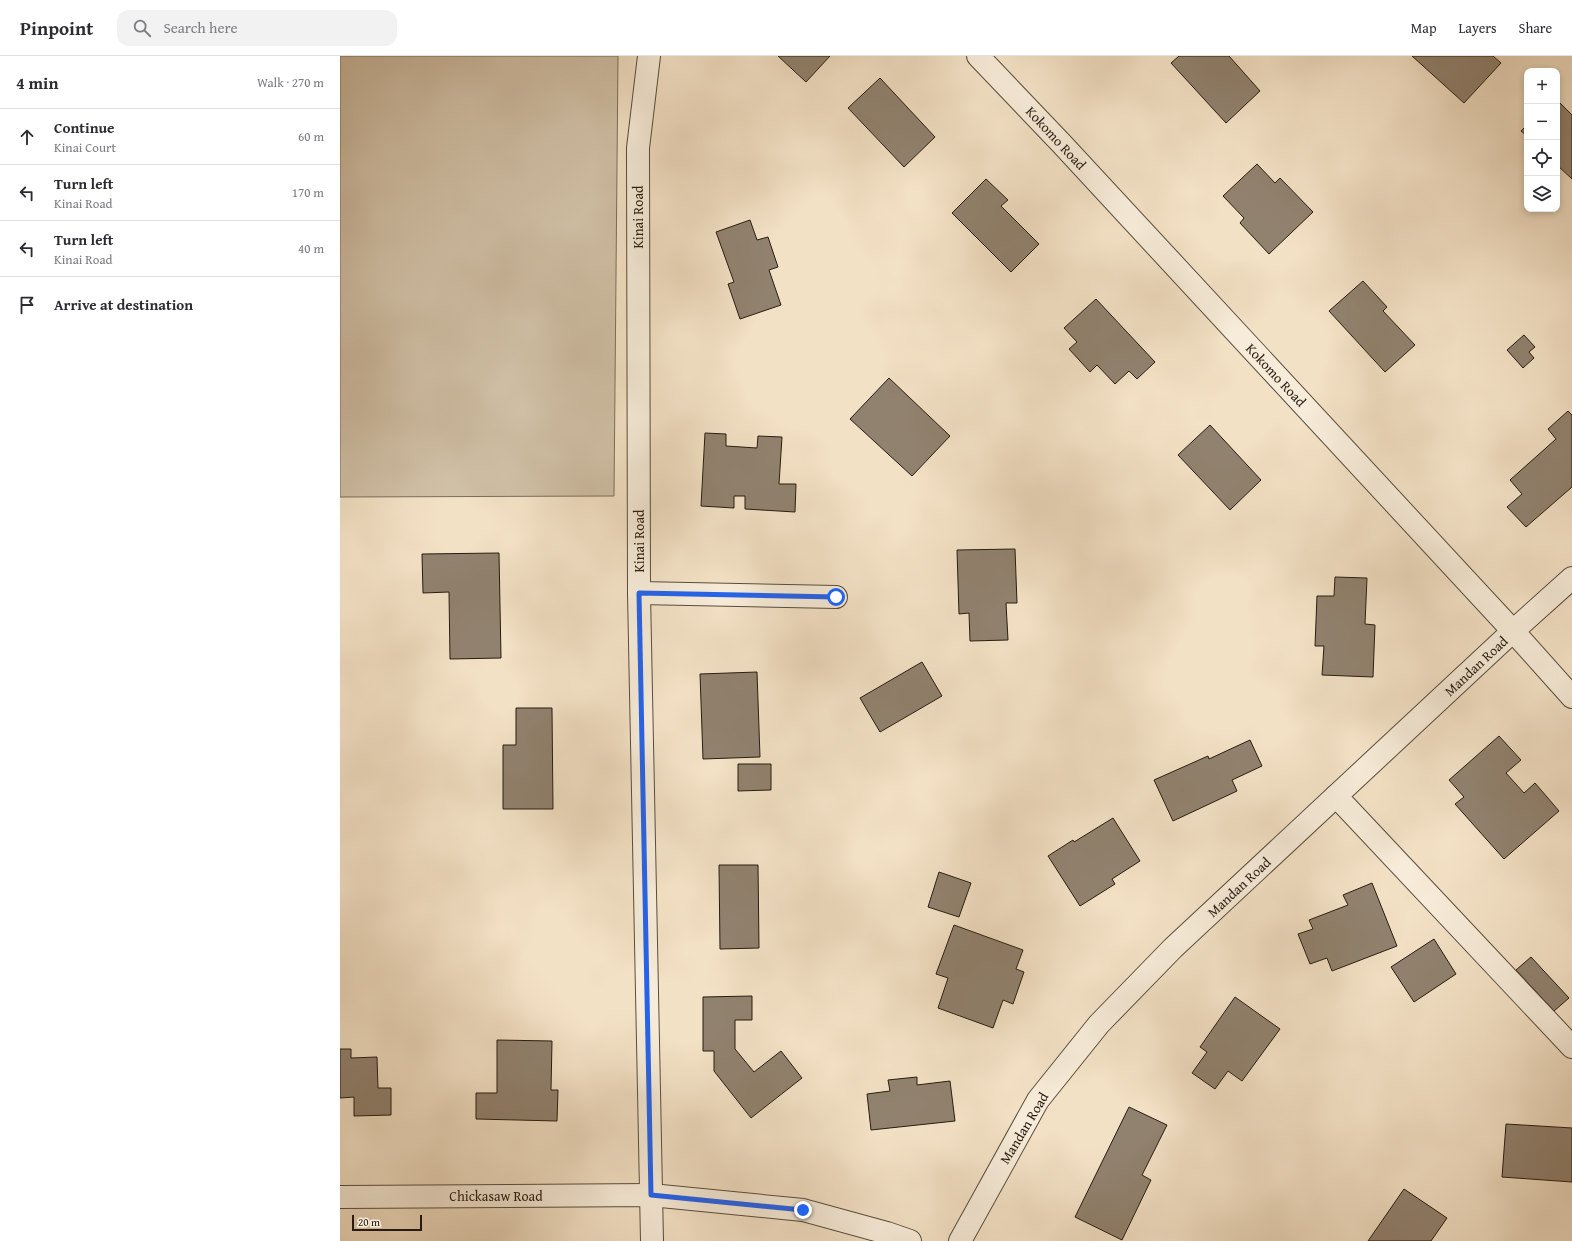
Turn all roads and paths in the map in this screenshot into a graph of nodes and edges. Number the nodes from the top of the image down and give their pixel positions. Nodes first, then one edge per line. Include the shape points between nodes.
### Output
1 (649, 56) edge
2 (978, 56) edge
3 (1572, 578) edge
4 (639, 593) junction
5 (836, 597) dead end
6 (1513, 631) junction
7 (1572, 697) edge
8 (1336, 796) junction
9 (1572, 1047) edge
10 (651, 1195) junction
11 (340, 1197) edge
12 (652, 1241) edge
13 (910, 1241) edge
14 (960, 1241) edge

1 - 4 street, Kinai Road via 638,148
2 - 6 street, Kokomo Road via 1067,148
3 - 6 street, Mandan Road
4 - 5 street
4 - 10 street, Kinai Road
6 - 7 street, Kokomo Road
6 - 8 street, Mandan Road
8 - 9 street
8 - 14 street, Mandan Road via 1173,948 1099,1024 1038,1100
10 - 11 street, Chickasaw Road
10 - 12 street, Kinai Road
10 - 13 street via 803,1210

